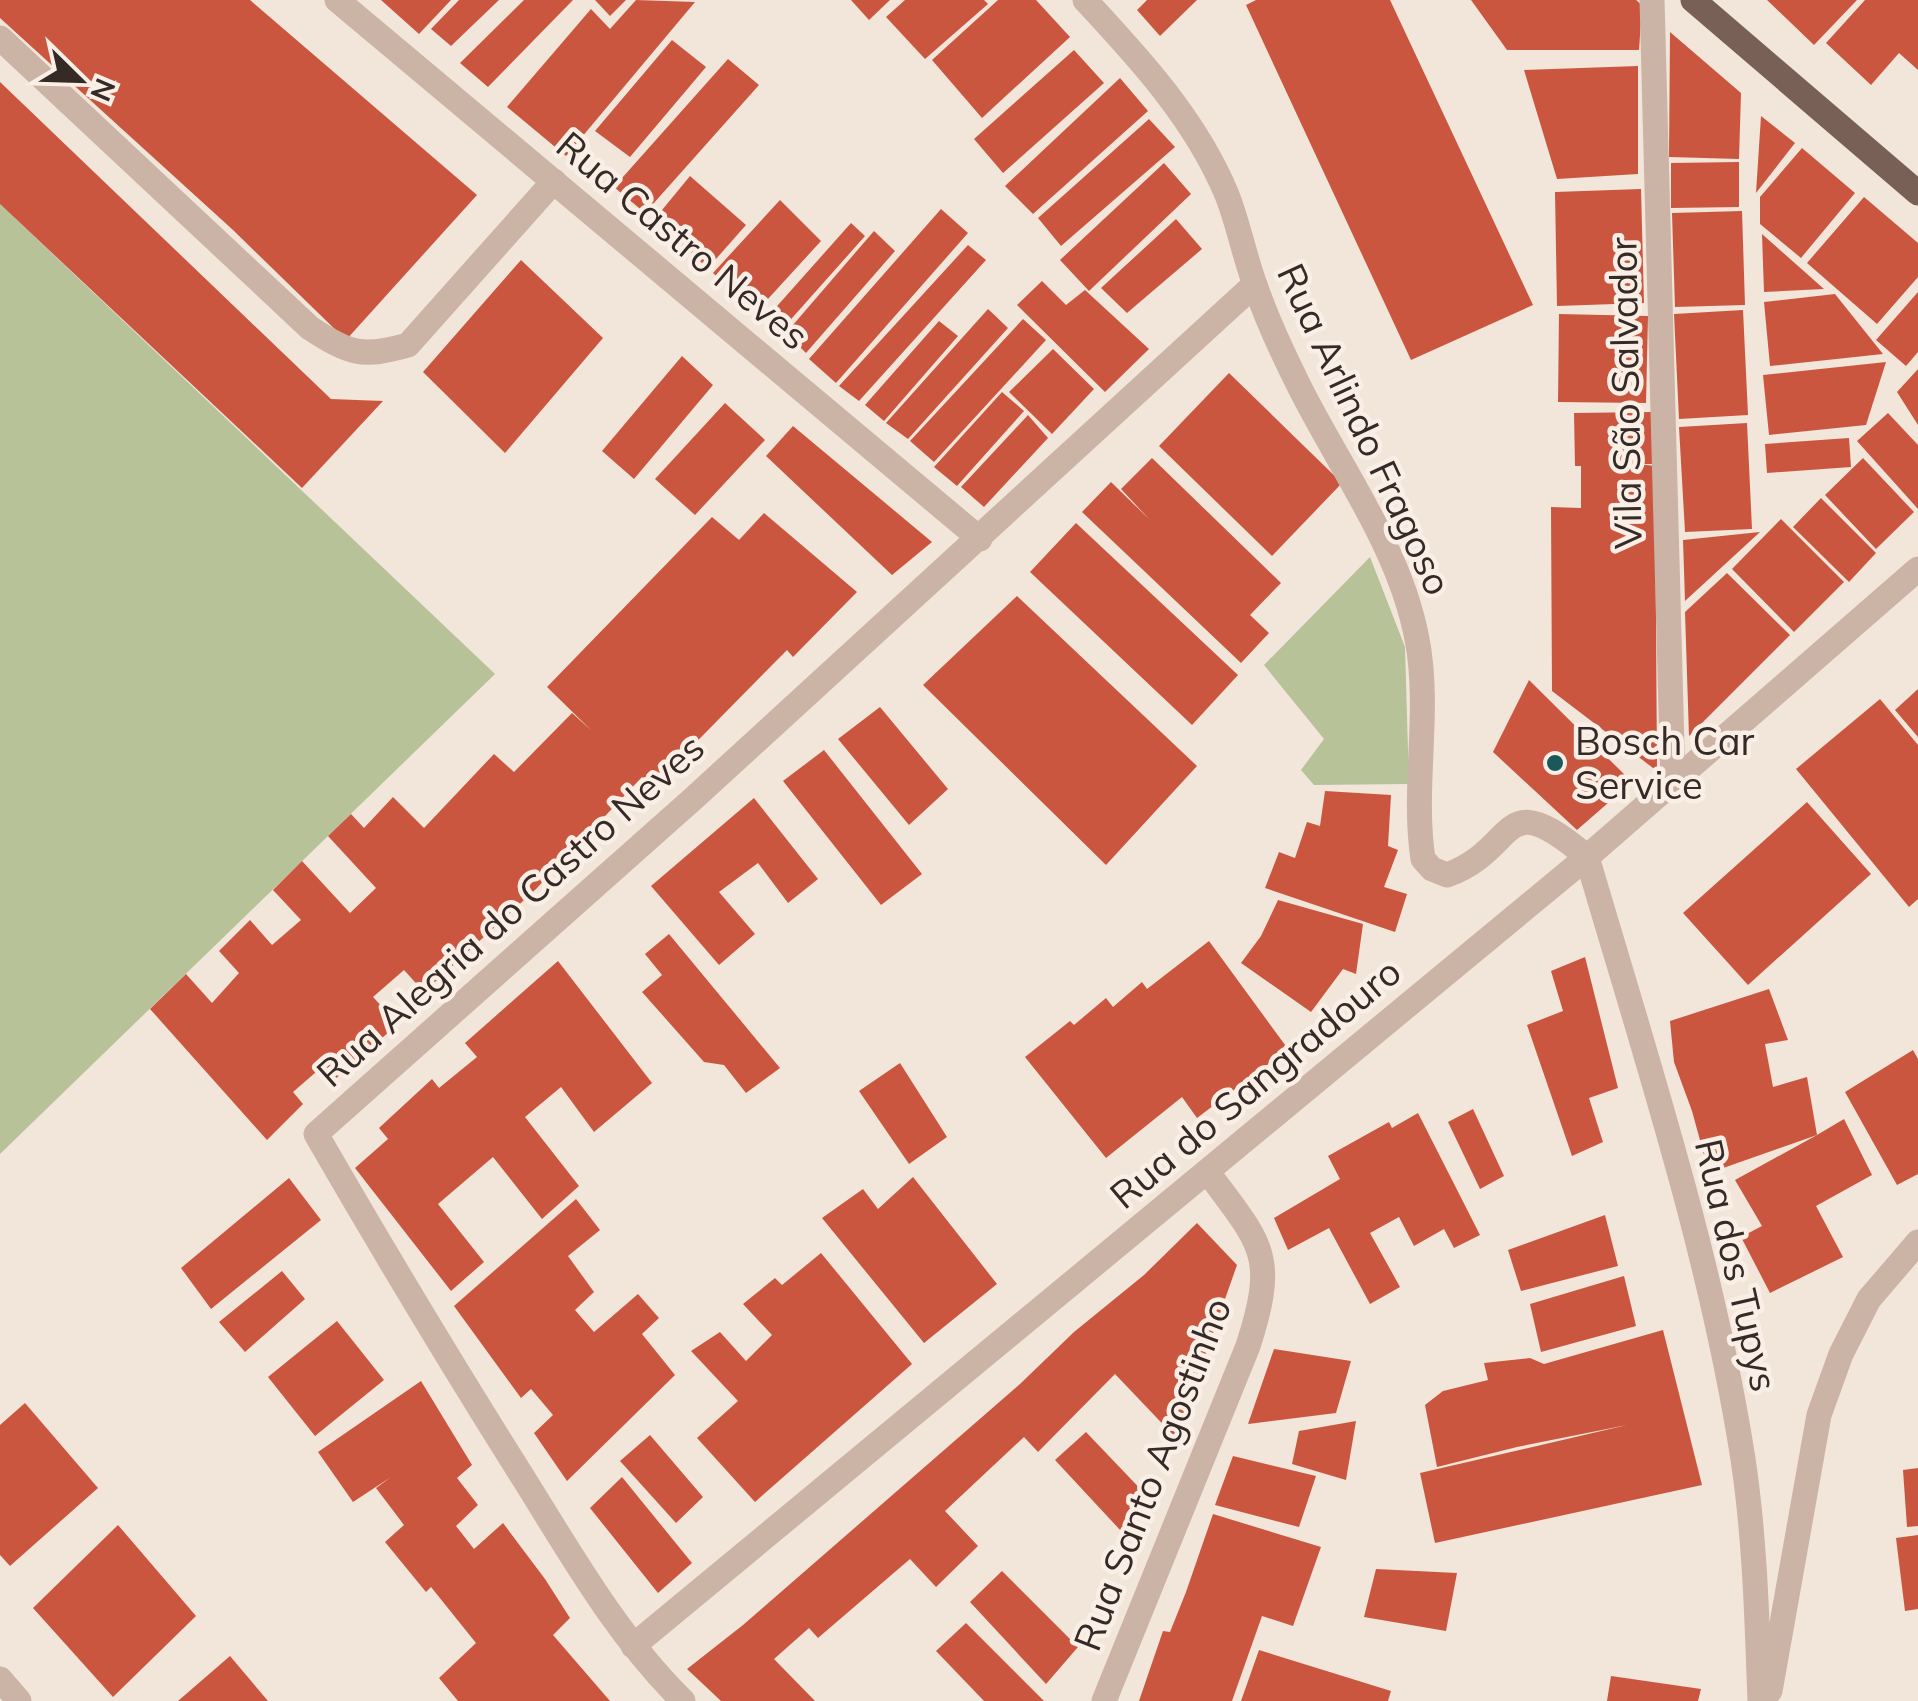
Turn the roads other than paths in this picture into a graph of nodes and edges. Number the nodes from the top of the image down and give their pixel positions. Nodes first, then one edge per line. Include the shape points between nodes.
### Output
1 (337, 0) edge
2 (1086, 0) edge
3 (1652, 0) edge
4 (1694, 0) edge
5 (0, 38) edge
6 (554, 181) junction
7 (1918, 193) edge
8 (1254, 284) junction
9 (980, 538) junction
10 (1918, 569) edge
11 (1672, 785) junction
12 (1588, 857) junction
13 (1207, 1171) junction
14 (1918, 1242) edge
15 (633, 1646) junction
16 (0, 1679) edge
17 (19, 1701) edge
18 (683, 1701) edge
19 (1104, 1701) edge
20 (1764, 1701) edge

1 - 6 street, Rua Castro Neves
2 - 8 street, Rua Arlindo Fragoso via 1163,87 1197,137 1226,196
3 - 11 street, Vila São Salvador
4 - 7 main road
5 - 6 street via 338,347 373,355 408,345
6 - 9 street, Rua Castro Neves
8 - 9 street, Rua Alegria do Castro Neves
8 - 12 street, Rua Arlindo Fragoso via 1404,590 1422,684 1423,859 1448,875 1526,821 1544,824
9 - 15 street, Rua Alegria do Castro Neves via 316,1134 428,1326
10 - 11 street, Rua do Sangradouro
11 - 12 street, Rua do Sangradouro
12 - 13 street, Rua do Sangradouro
12 - 20 street, Rua dos Tupys via 1684,1189 1726,1367 1743,1460
13 - 15 street, Rua do Sangradouro
13 - 19 street, Rua Santo Agostinho via 1263,1254 1265,1285 1248,1346
14 - 20 street via 1869,1299 1819,1415
15 - 18 street, Rua Alegria do Castro Neves
16 - 17 street

